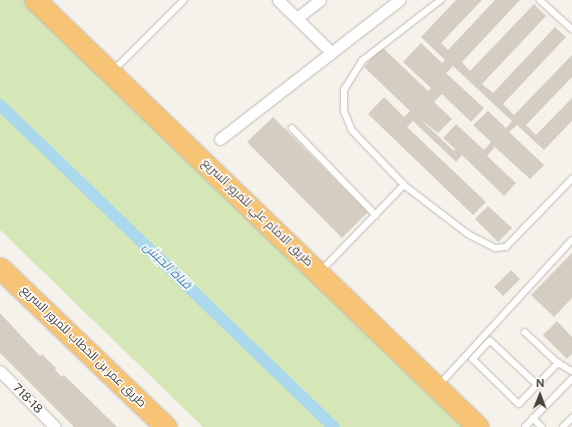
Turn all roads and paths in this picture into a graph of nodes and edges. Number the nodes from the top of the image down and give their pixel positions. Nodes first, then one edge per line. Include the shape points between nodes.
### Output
1 (35, 0) edge
2 (184, 0) edge
3 (278, 0) edge
4 (320, 0) edge
5 (399, 0) edge
6 (442, 0) edge
7 (540, 0) edge
8 (297, 18) junction
9 (572, 29) edge
10 (331, 52) junction
11 (111, 73) junction
12 (292, 128) dead end
13 (220, 139) dead end
14 (572, 179) edge
15 (404, 185) junction
16 (376, 214) junction
17 (572, 240) edge
18 (0, 268) edge
19 (319, 274) junction
20 (525, 332) dead end
21 (558, 363) junction
22 (572, 371) edge
23 (0, 372) edge
24 (572, 379) edge
25 (537, 385) junction
26 (437, 387) junction
27 (533, 418) junction
28 (572, 418) edge
29 (55, 427) edge
30 (166, 427) edge
31 (478, 427) edge
32 (525, 427) edge
33 (542, 427) edge
34 (563, 427) edge

1 - 11 highway, طريق الامام علي للمرور السريع
2 - 11 lane
3 - 8 street
4 - 8 street
5 - 10 street
6 - 15 lane via 362,61 344,90 344,110 352,131
7 - 9 lane
8 - 10 street
10 - 13 street
11 - 19 highway, طريق الامام علي للمرور السريع
12 - 16 lane
14 - 15 lane via 506,247 495,248 468,234
15 - 16 lane
16 - 19 lane
17 - 26 lane
18 - 30 highway, طريق عمر بن الخطاب للمرور السريع
19 - 26 highway, طريق الامام علي للمرور السريع
20 - 21 lane
21 - 22 lane
21 - 25 lane
23 - 29 street, 718-18
24 - 27 lane
25 - 25 lane via 519,404 473,359 490,340
26 - 31 highway, طريق الامام علي للمرور السريع
27 - 32 lane
27 - 33 lane
28 - 34 lane

